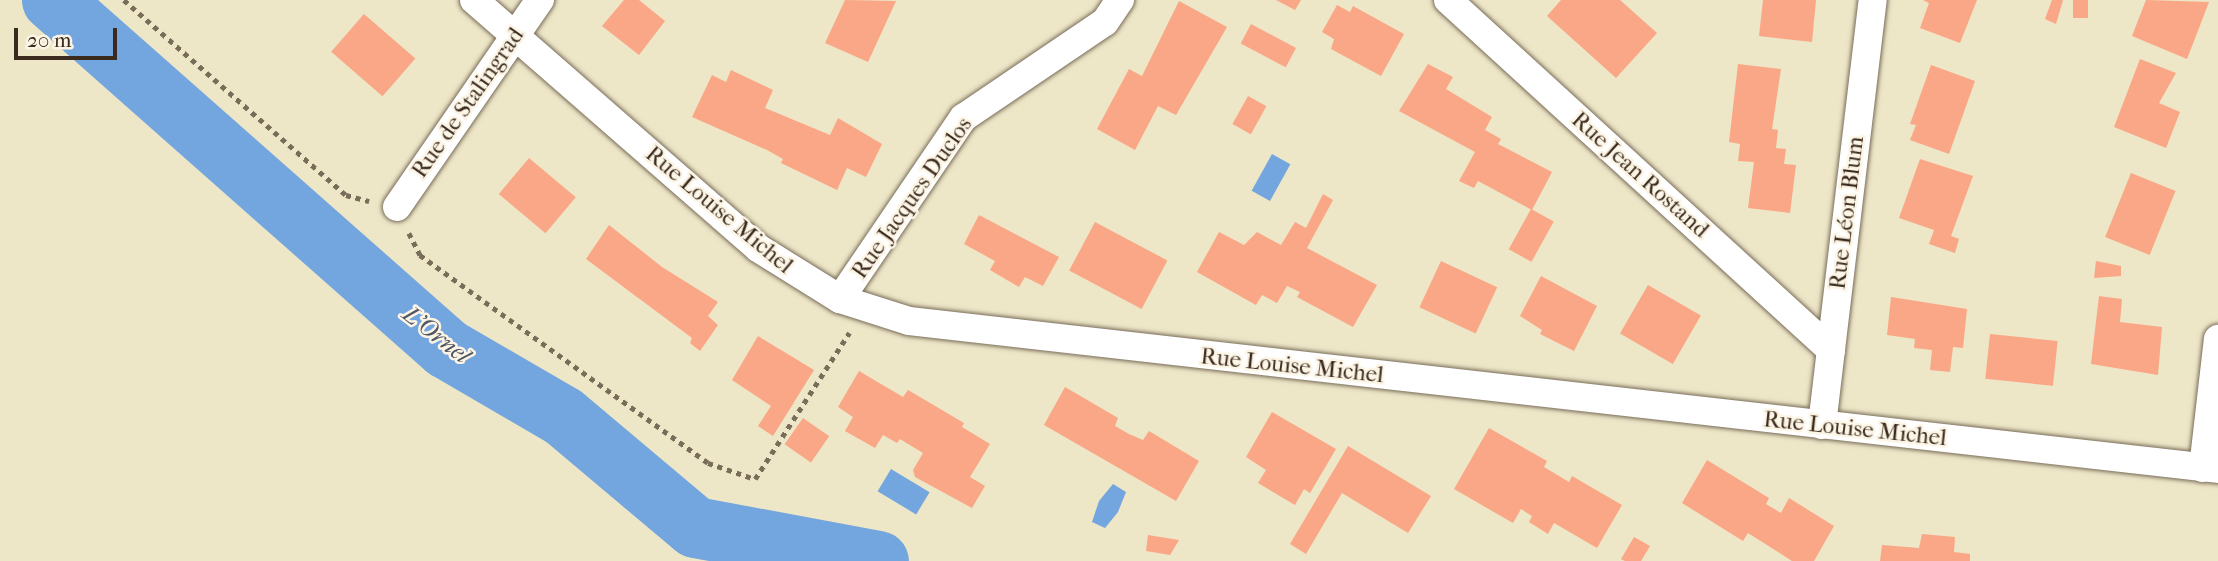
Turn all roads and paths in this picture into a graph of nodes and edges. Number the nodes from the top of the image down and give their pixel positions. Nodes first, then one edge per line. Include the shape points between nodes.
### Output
1 (124, 0) edge
2 (474, 0) edge
3 (540, 0) edge
4 (1120, 0) edge
5 (1448, 0) edge
6 (1873, 0) edge
7 (515, 35) junction
8 (397, 207) junction
9 (853, 304) junction
10 (2218, 339) edge
11 (1831, 350) junction
12 (1822, 425) junction
13 (2211, 469) edge

1 - 8 path via 346,195
2 - 7 street, Rue Louise Michel
3 - 7 street, Rue de Stalingrad
4 - 9 street, Rue Jacques Duclos via 1105,22 963,118
5 - 11 street, Rue Jean Rostand
6 - 11 street, Rue Léon Blum
7 - 8 street, Rue de Stalingrad
7 - 9 street, Rue Louise Michel via 758,248
8 - 9 path via 420,255 708,463 755,479
9 - 12 street, Rue Louise Michel via 959,329
10 - 13 street
11 - 12 street, Rue Léon Blum
12 - 13 street, Rue Louise Michel

